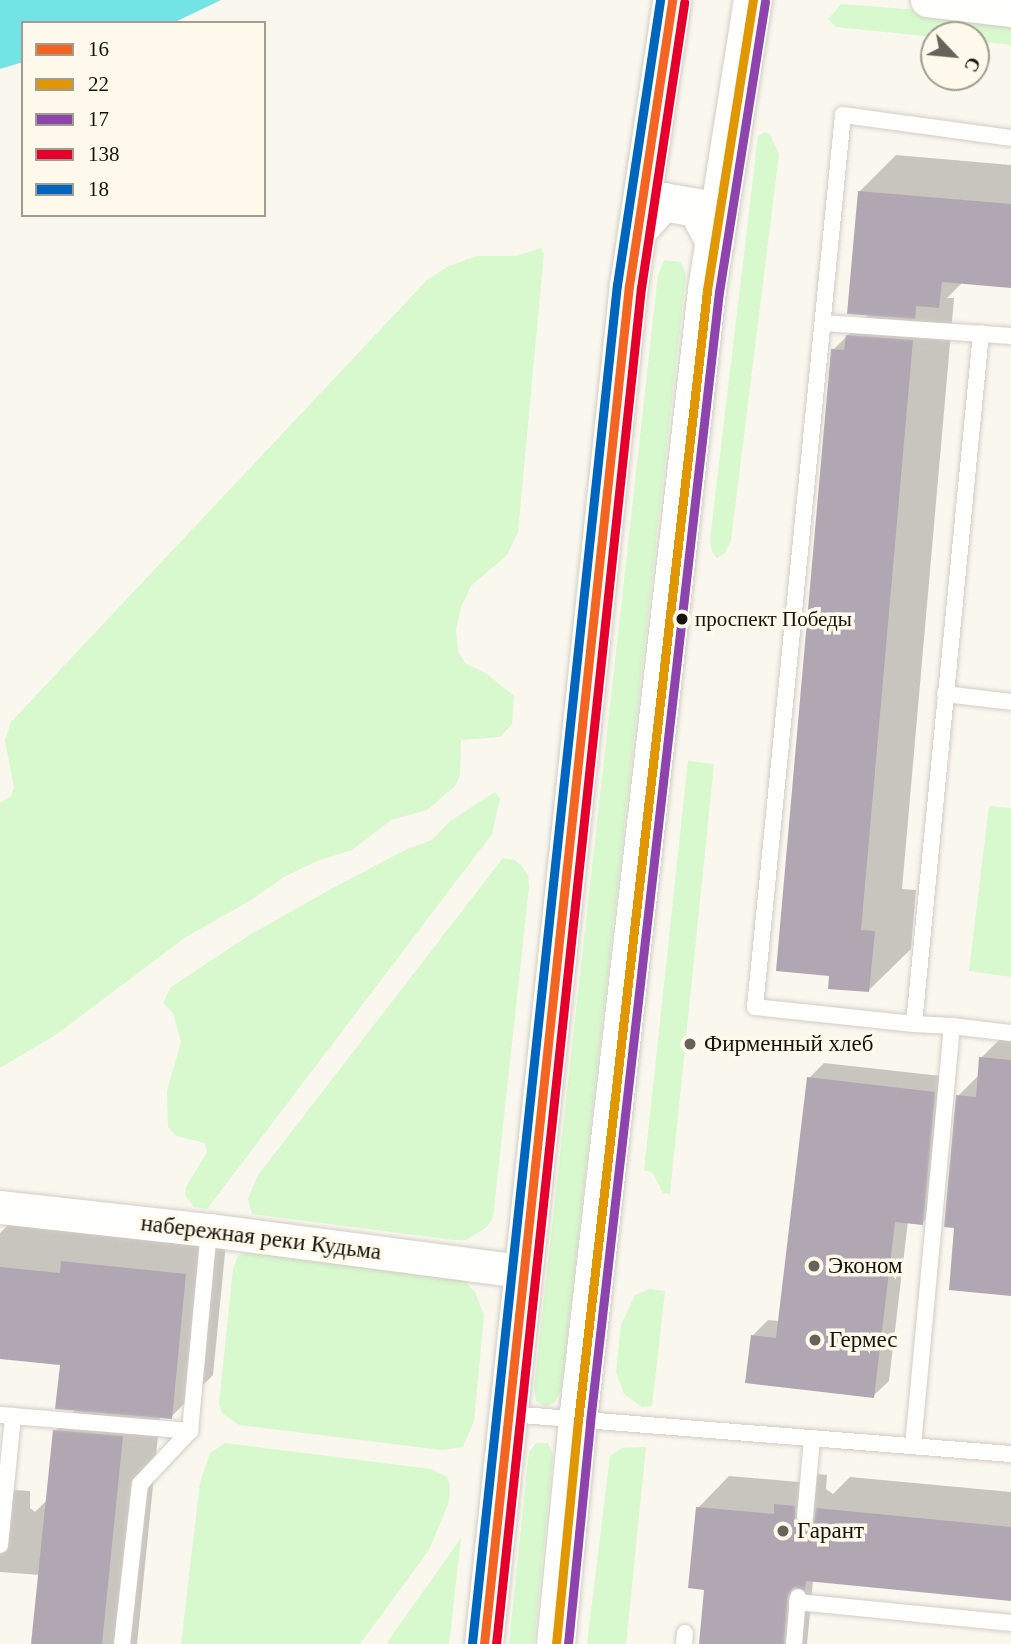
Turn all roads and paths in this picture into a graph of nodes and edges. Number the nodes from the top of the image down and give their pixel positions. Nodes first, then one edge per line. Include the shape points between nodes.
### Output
1 (672, 0) edge
2 (753, 0) edge
3 (927, 0) edge
4 (1011, 10) edge
5 (1011, 138) edge
6 (638, 230) junction
7 (715, 242) junction
8 (824, 323) junction
9 (981, 333) junction
10 (1011, 336) edge
11 (945, 694) junction
12 (1011, 702) edge
13 (914, 1024) junction
14 (952, 1026) junction
15 (1011, 1033) edge
16 (0, 1207) edge
17 (209, 1230) junction
18 (522, 1271) junction
19 (509, 1414) junction
20 (6, 1415) edge
21 (578, 1421) junction
22 (190, 1431) junction
23 (812, 1439) junction
24 (914, 1446) junction
25 (1011, 1454) edge
26 (804, 1517) dead end
27 (0, 1545) edge
28 (1011, 1623) edge
29 (122, 1644) edge
30 (484, 1644) edge
31 (556, 1644) edge
32 (794, 1644) edge

1 - 6 main road
2 - 7 main road
3 - 4 street
5 - 8 lane via 843,115
6 - 7 main road via 663,202 697,208
6 - 18 main road
7 - 21 main road
8 - 9 lane
8 - 13 lane via 755,1007
9 - 10 lane
9 - 11 lane
11 - 12 lane
11 - 13 lane
13 - 14 lane
14 - 15 lane
14 - 24 lane
16 - 17 street, набережная реки Кудьма
17 - 18 street, набережная реки Кудьма
17 - 22 lane
18 - 19 main road
19 - 21 lane
19 - 30 main road
20 - 22 lane
20 - 27 lane
21 - 23 lane
21 - 31 main road
22 - 29 lane via 141,1484
23 - 24 lane
23 - 26 lane
24 - 25 lane
28 - 32 lane via 798,1600

